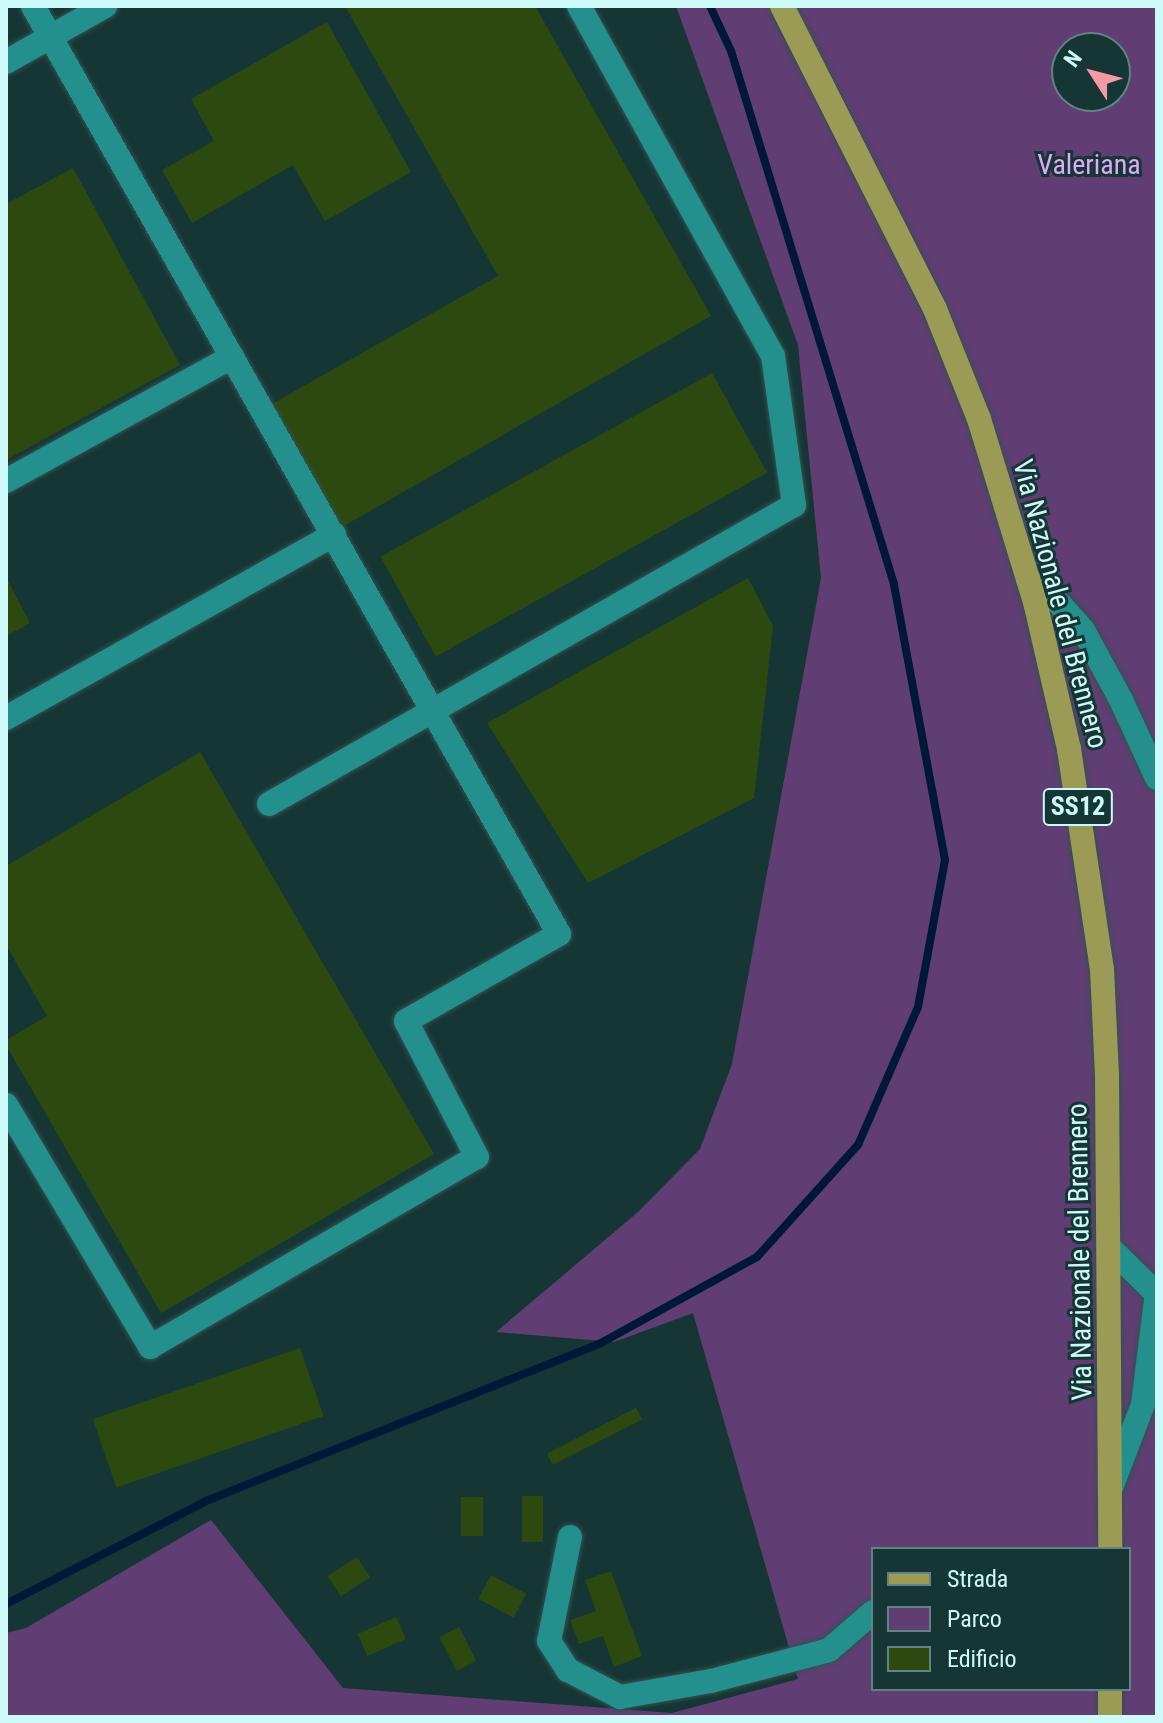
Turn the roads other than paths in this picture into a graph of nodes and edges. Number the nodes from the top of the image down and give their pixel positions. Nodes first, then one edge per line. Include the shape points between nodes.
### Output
1 (33, 6) edge
2 (105, 6) edge
3 (579, 6) edge
4 (782, 6) edge
5 (51, 37) junction
6 (6, 62) edge
7 (232, 357) junction
8 (6, 481) edge
9 (334, 535) junction
10 (1028, 580) junction
11 (433, 711) junction
12 (6, 718) edge
13 (1157, 778) edge
14 (269, 804) dead end
15 (6, 1105) edge
16 (1110, 1248) junction
17 (1156, 1293) edge
18 (1111, 1488) junction
19 (570, 1537) dead end
20 (1110, 1547) edge
21 (871, 1614) edge
22 (1110, 1691) edge
23 (1110, 1717) edge

1 - 5 street
2 - 5 street
3 - 11 street via 773,356 794,505
4 - 10 main road, Via Nazionale del Brennero / SS12 via 935,309 979,419
5 - 6 street
5 - 7 street
7 - 8 street
7 - 9 street
9 - 11 street
9 - 12 street
10 - 13 street via 1049,592 1083,630
10 - 16 main road, Via Nazionale del Brennero / SS12 via 1069,749 1102,969
11 - 14 street
11 - 15 street via 559,934 406,1021 477,1157 150,1347
16 - 17 street
16 - 18 main road, Via Nazionale del Brennero / SS12
17 - 18 street via 1143,1404
18 - 20 main road, Via Nazionale del Brennero / SS12
19 - 21 street via 549,1641 568,1670 620,1697 711,1681 829,1650
22 - 23 main road

